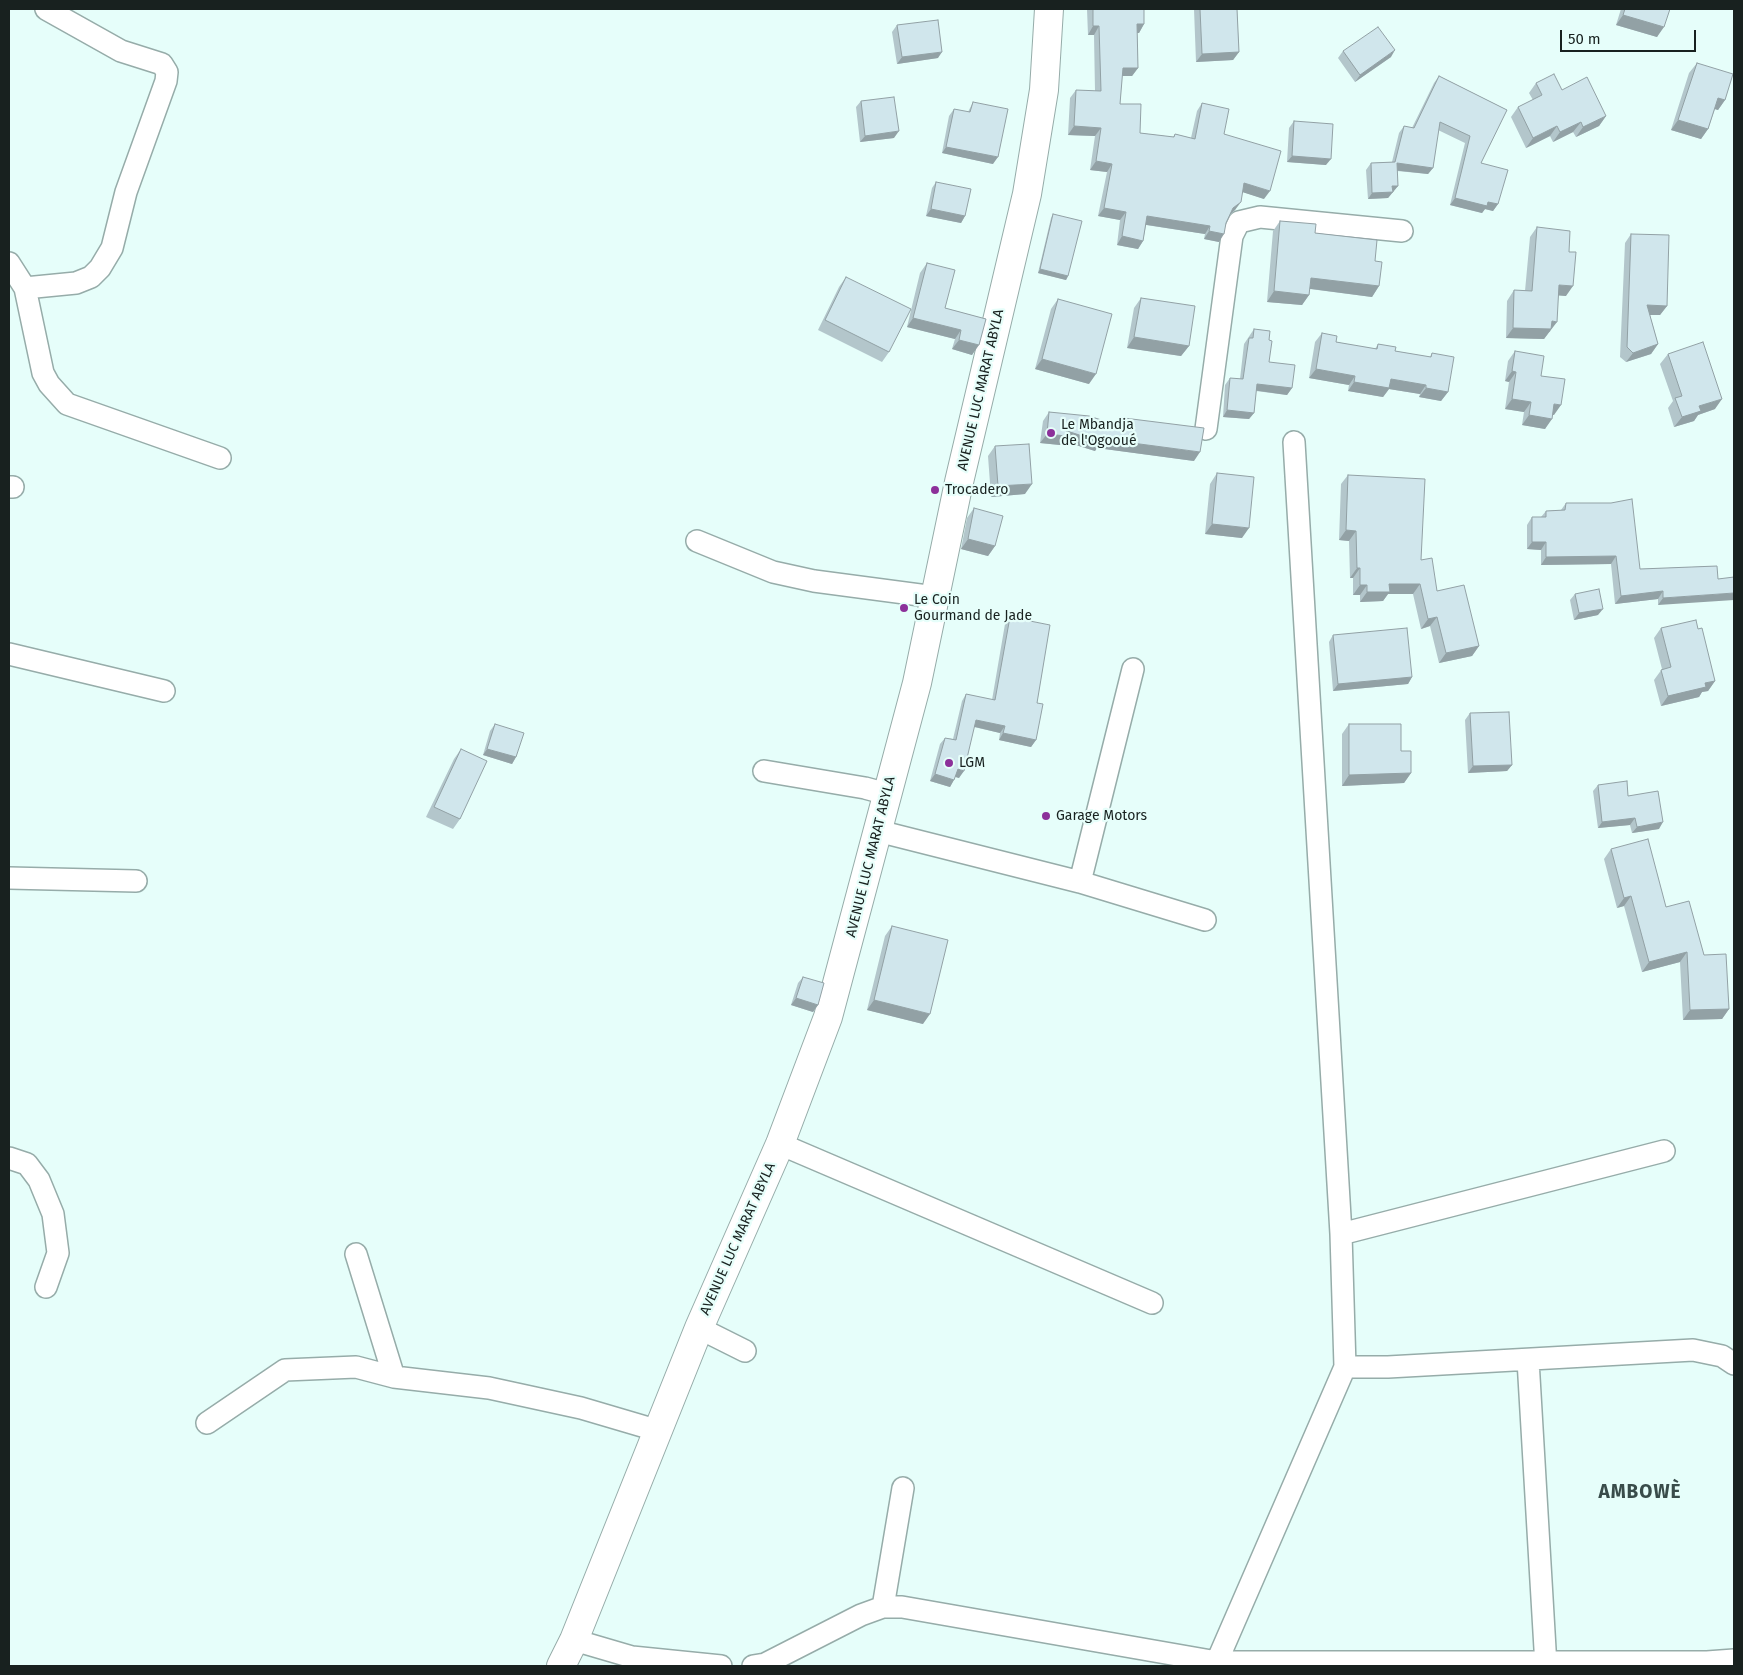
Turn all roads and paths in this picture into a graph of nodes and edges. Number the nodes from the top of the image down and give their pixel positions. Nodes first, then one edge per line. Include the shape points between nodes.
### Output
1 (46, 9) edge
2 (1049, 9) edge
3 (1402, 231) dead end
4 (9, 263) edge
5 (25, 288) junction
6 (1206, 429) edge
7 (1294, 442) dead end
8 (220, 458) dead end
9 (697, 541) dead end
10 (934, 596) junction
11 (9, 654) edge
12 (1133, 669) dead end
13 (164, 691) dead end
14 (764, 771) dead end
15 (888, 794) junction
16 (878, 831) junction
17 (9, 878) edge
18 (136, 881) dead end
19 (1080, 882) junction
20 (1205, 920) dead end
21 (780, 1144) junction
22 (1664, 1151) dead end
23 (9, 1158) edge
24 (1341, 1234) junction
25 (356, 1254) dead end
26 (46, 1287) dead end
27 (1152, 1303) dead end
28 (698, 1328) junction
29 (745, 1351) dead end
30 (1528, 1360) junction
31 (1734, 1364) edge
32 (1345, 1367) junction
33 (394, 1377) junction
34 (207, 1423) dead end
35 (659, 1430) junction
36 (903, 1488) dead end
37 (883, 1607) junction
38 (574, 1640) junction
39 (1734, 1660) edge
40 (1216, 1664) edge
41 (1546, 1664) edge
42 (1707, 1664) edge
43 (561, 1666) edge
44 (721, 1666) edge
45 (753, 1666) edge

1 - 5 street via 121,52 162,64 167,72 126,192 112,248 100,268 91,277 76,283
2 - 10 street, AVENUE LUC MARAT ABYLA via 1044,90 1027,194
3 - 6 street via 1260,217 1240,222 1232,236
4 - 5 street
5 - 8 street via 43,373 67,404
7 - 24 street
9 - 10 street via 773,572 814,581
10 - 15 street, AVENUE LUC MARAT ABYLA via 917,683
11 - 13 street
12 - 19 street
14 - 15 street
15 - 16 street, AVENUE LUC MARAT ABYLA
16 - 19 street
16 - 21 street, AVENUE LUC MARAT ABYLA via 828,1017
17 - 18 street
19 - 20 street
21 - 27 street
21 - 28 street, AVENUE LUC MARAT ABYLA
22 - 24 street
23 - 26 street via 27,1164 39,1180 53,1214 58,1253
24 - 32 street
25 - 33 street
28 - 29 street
28 - 35 street, AVENUE LUC MARAT ABYLA
30 - 31 street via 1693,1350 1722,1356
30 - 32 street
30 - 41 street
32 - 40 street
33 - 34 street via 356,1367 285,1370
33 - 35 street via 489,1388 582,1408
35 - 38 street, AVENUE LUC MARAT ABYLA
36 - 37 street
37 - 40 street via 902,1607
37 - 45 street via 765,1664
38 - 43 street, AVENUE LUC MARAT ABYLA
38 - 44 street via 632,1657
39 - 42 street
40 - 41 street
41 - 42 street

